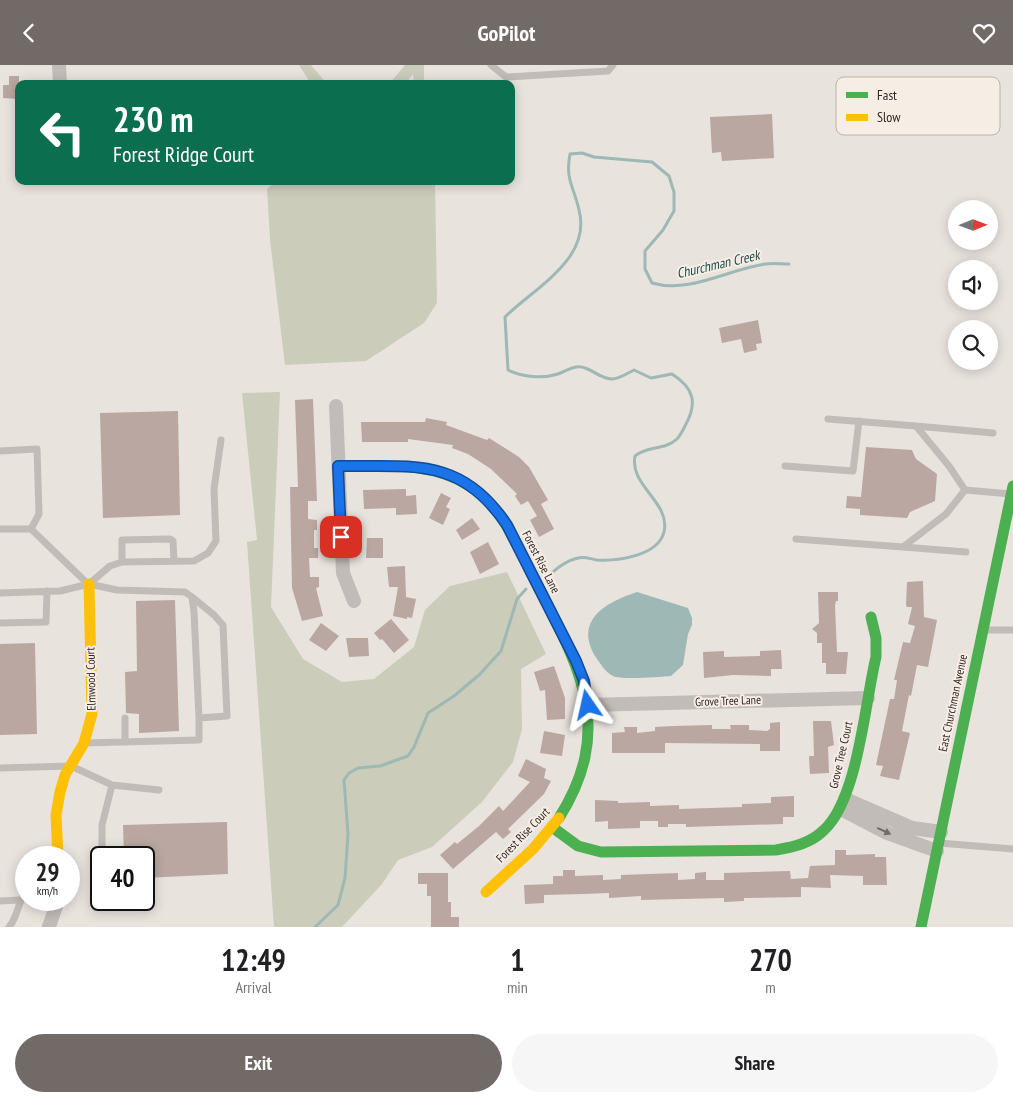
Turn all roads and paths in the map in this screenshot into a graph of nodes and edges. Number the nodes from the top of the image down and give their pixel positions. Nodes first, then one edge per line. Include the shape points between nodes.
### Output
1 (59, 65) edge
2 (491, 65) edge
3 (613, 65) edge
4 (60, 80) edge
5 (336, 406) dead end
6 (828, 419) dead end
7 (858, 421) junction
8 (916, 426) junction
9 (993, 433) dead end
10 (221, 440) dead end
11 (0, 451) edge
12 (338, 466) junction
13 (785, 466) dead end
14 (1012, 490) edge
15 (965, 491) junction
16 (0, 529) edge
17 (31, 529) junction
18 (796, 539) dead end
19 (903, 547) junction
20 (966, 552) dead end
21 (174, 561) junction
22 (122, 562) junction
23 (88, 584) junction
24 (46, 591) junction
25 (0, 593) edge
26 (192, 597) junction
27 (354, 601) dead end
28 (871, 617) dead end
29 (0, 623) edge
30 (983, 630) junction
31 (1013, 630) edge
32 (868, 697) junction
33 (588, 705) junction
34 (125, 718) dead end
35 (198, 718) junction
36 (125, 742) junction
37 (84, 743) junction
38 (71, 766) junction
39 (0, 768) edge
40 (112, 785) junction
41 (159, 790) dead end
42 (843, 804) junction
43 (552, 827) junction
44 (939, 842) junction
45 (58, 846) edge
46 (102, 846) edge
47 (1013, 849) edge
48 (486, 892) dead end
49 (15, 900) edge
50 (0, 901) edge
51 (17, 911) edge
52 (54, 911) edge
53 (9, 927) edge
54 (49, 927) edge
55 (921, 927) edge

1 - 4 street
2 - 3 lane via 506,77 608,71
5 - 12 street
6 - 7 lane
7 - 8 lane
7 - 13 lane via 853,471
8 - 9 lane
8 - 15 lane
10 - 21 lane via 214,489 216,541 213,548 198,560
11 - 17 lane via 38,449 39,514
12 - 27 street via 343,573
12 - 33 street, Forest Rise Lane via 430,468 449,473 478,490 507,525 576,661
14 - 15 lane
14 - 30 street, East Churchman Avenue
15 - 19 lane via 946,514
16 - 17 lane
17 - 23 lane
18 - 19 lane
19 - 20 lane
21 - 22 lane
21 - 22 lane via 173,541 170,539 122,540
22 - 23 lane via 110,566
23 - 24 lane
23 - 26 lane via 118,590 179,590
23 - 37 street, Elmwood Court via 93,703
24 - 25 lane
24 - 29 lane via 46,622
26 - 35 lane
26 - 35 lane via 223,625 227,716
28 - 32 street, Grove Tree Court via 876,657
30 - 31 lane
30 - 44 street, East Churchman Avenue
32 - 33 street, Grove Tree Lane
32 - 42 street, Grove Tree Court
33 - 43 street, Forest Rise Court via 590,731 586,762 569,803
34 - 36 lane
35 - 36 lane via 199,740
36 - 37 lane
37 - 38 street, Elmwood Court
38 - 39 lane
38 - 40 lane
38 - 45 street, Elmwood Court via 58,800
40 - 41 lane
40 - 46 lane via 102,825
42 - 43 street, Grove Tree Court via 822,834 800,845 776,850 595,852 572,843
42 - 44 street via 912,828
42 -> 44 street via 887,833
43 - 48 street, Forest Rise Court
44 - 47 lane
44 - 55 street, East Churchman Avenue
49 - 50 lane
51 - 53 lane
52 - 54 street

